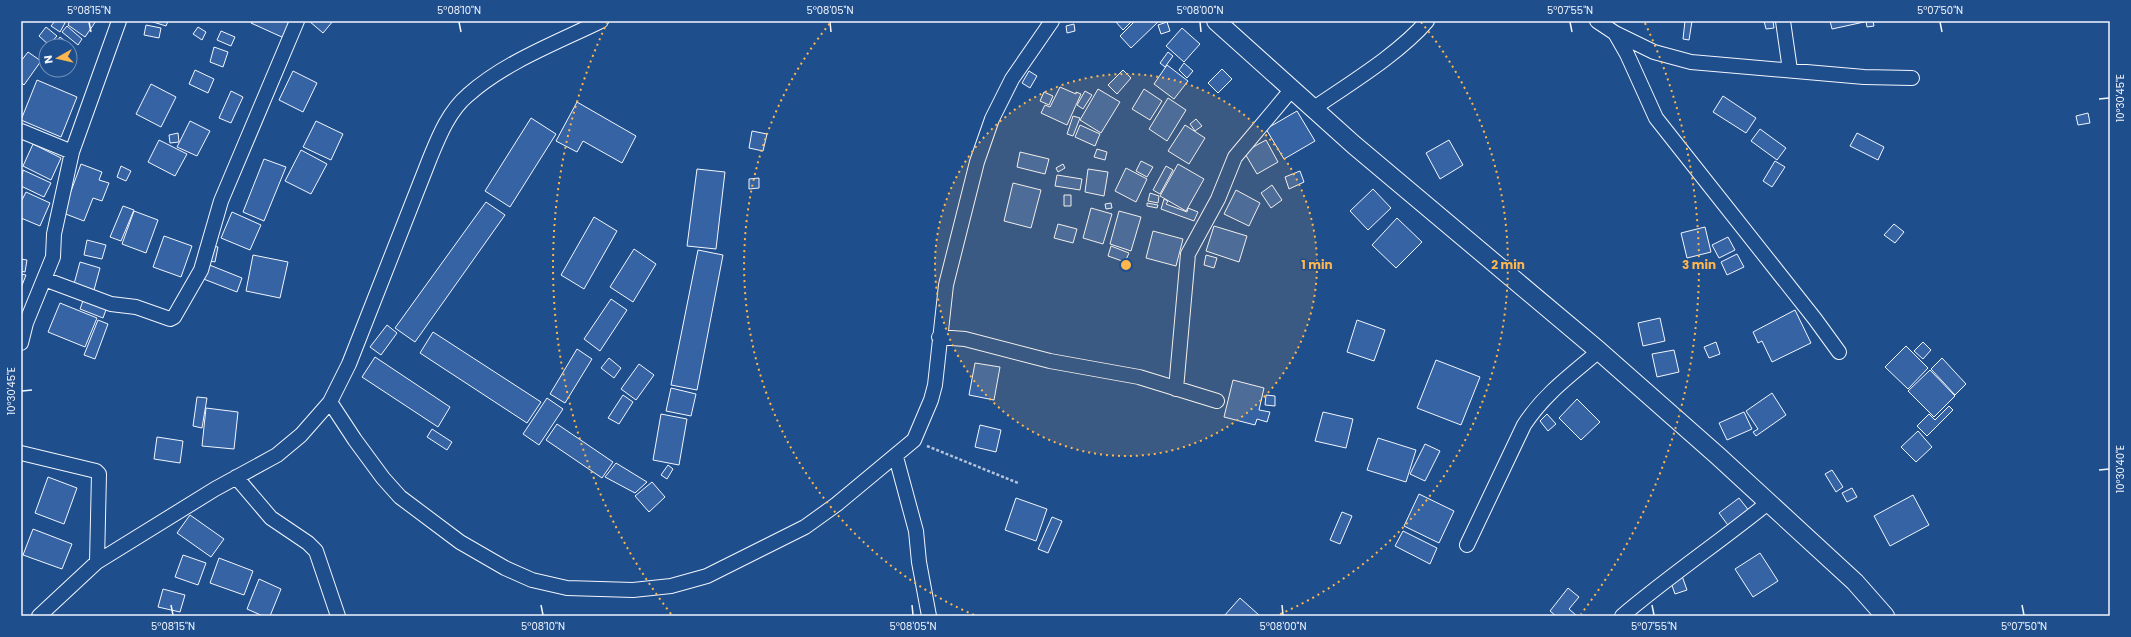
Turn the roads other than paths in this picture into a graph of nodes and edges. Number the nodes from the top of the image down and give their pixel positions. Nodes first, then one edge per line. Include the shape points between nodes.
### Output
1 (119, 21) edge
2 (297, 21) edge
3 (600, 21) edge
4 (1052, 21) edge
5 (1216, 21) edge
6 (1427, 21) edge
7 (1597, 21) edge
8 (1783, 21) edge
9 (1615, 33) junction
10 (1790, 70) junction
11 (1912, 78) dead end
12 (1292, 90) junction
13 (1314, 108) junction
14 (21, 131) edge
15 (72, 152) junction
16 (44, 279) junction
17 (939, 337) junction
18 (21, 343) edge
19 (1600, 351) junction
20 (1838, 352) dead end
21 (1176, 389) junction
22 (1217, 401) dead end
23 (330, 402) junction
24 (21, 453) edge
25 (896, 457) junction
26 (236, 477) junction
27 (1769, 502) junction
28 (1467, 545) dead end
29 (97, 562) junction
30 (39, 616) edge
31 (338, 616) edge
32 (929, 616) edge
33 (1622, 616) edge
34 (1885, 616) edge

1 - 15 street
2 - 16 street via 231,174 201,270 174,317 112,304
3 - 23 street via 506,69 467,96 444,126 349,364
4 - 17 street via 1012,79 992,119 979,155 946,286
5 - 12 street
6 - 13 street via 1375,65
7 - 9 street
8 - 10 street
9 - 10 street via 1654,52 1691,62
9 - 20 street via 1656,118 1815,319
10 - 11 street via 1864,77
12 - 13 street
12 - 21 street via 1235,158 1218,199 1188,254
13 - 19 street via 1354,145
14 - 15 street
15 - 16 street via 54,234 53,257
16 - 18 street via 26,323
17 - 21 street via 965,339 1050,361 1139,377
17 - 25 street via 931,400 914,440
19 - 27 street
19 - 28 street via 1536,406 1524,425
21 - 22 street
23 - 25 street via 383,478 400,497 421,514 460,542 505,568 532,580 567,588 633,590 671,586 708,576 805,527
23 - 26 street via 301,435 277,455
24 - 29 street via 96,471 99,474
25 - 32 street via 916,531 918,562
26 - 29 street
26 - 31 street via 271,518 316,551
27 - 33 street
27 - 34 street via 1855,582
29 - 30 street

